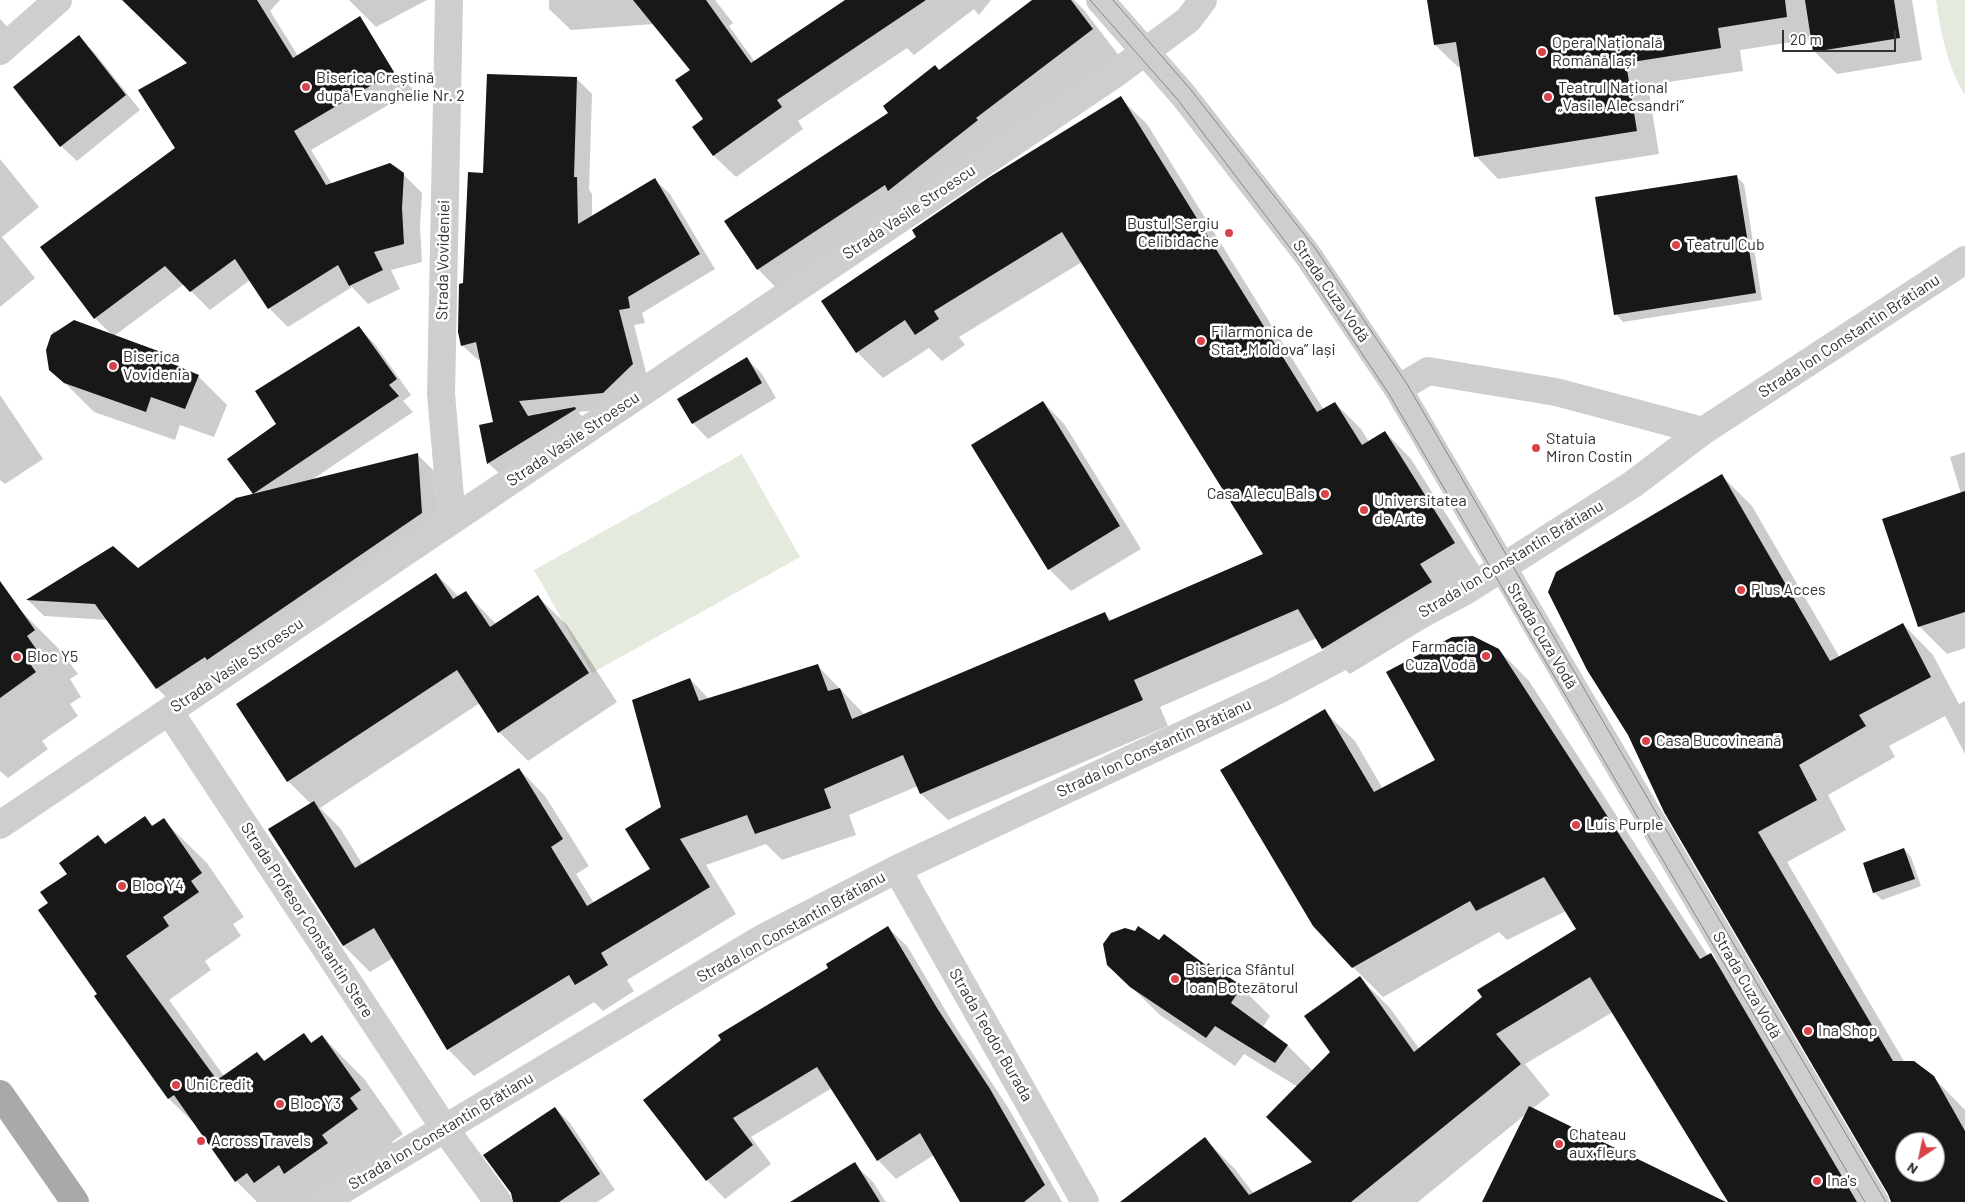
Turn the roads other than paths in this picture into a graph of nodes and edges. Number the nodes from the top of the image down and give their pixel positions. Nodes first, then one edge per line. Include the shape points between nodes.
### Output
1 (58, 0) edge
2 (448, 0) edge
3 (1100, 0) edge
4 (1204, 0) edge
5 (0, 51) edge
6 (1146, 52) junction
7 (1965, 260) edge
8 (1398, 389) junction
9 (1703, 431) junction
10 (452, 520) junction
11 (1501, 568) junction
12 (169, 711) junction
13 (0, 825) edge
14 (897, 869) junction
15 (0, 1094) edge
16 (445, 1129) junction
17 (76, 1202) edge
18 (322, 1202) edge
19 (498, 1202) edge
20 (1086, 1202) edge
21 (1875, 1202) edge

1 - 5 street
2 - 10 street, Strada Vovideniei via 441,394
3 - 6 street, Strada Cuza Vodă
4 - 6 street, Strada Vasile Stroescu via 1188,20
6 - 8 street, Strada Cuza Vodă via 1307,254
6 - 10 street, Strada Vasile Stroescu
7 - 9 street, Strada Ion Constantin Brătianu
8 - 9 street via 1428,371 1556,392
8 - 11 street, Strada Cuza Vodă
9 - 11 street, Strada Ion Constantin Brătianu via 1633,484
10 - 12 street, Strada Vasile Stroescu
11 - 14 street, Strada Ion Constantin Brătianu via 1467,590 1276,691
11 - 21 street, Strada Cuza Vodă
12 - 13 street, Strada Vasile Stroescu
12 - 16 street, Strada Profesor Constantin Stere
14 - 16 street, Strada Ion Constantin Brătianu via 761,939
14 - 20 street, Strada Teodor Burada
15 - 17 main road
16 - 18 street, Strada Ion Constantin Brătianu
16 - 19 street, Strada Profesor Constantin Stere

